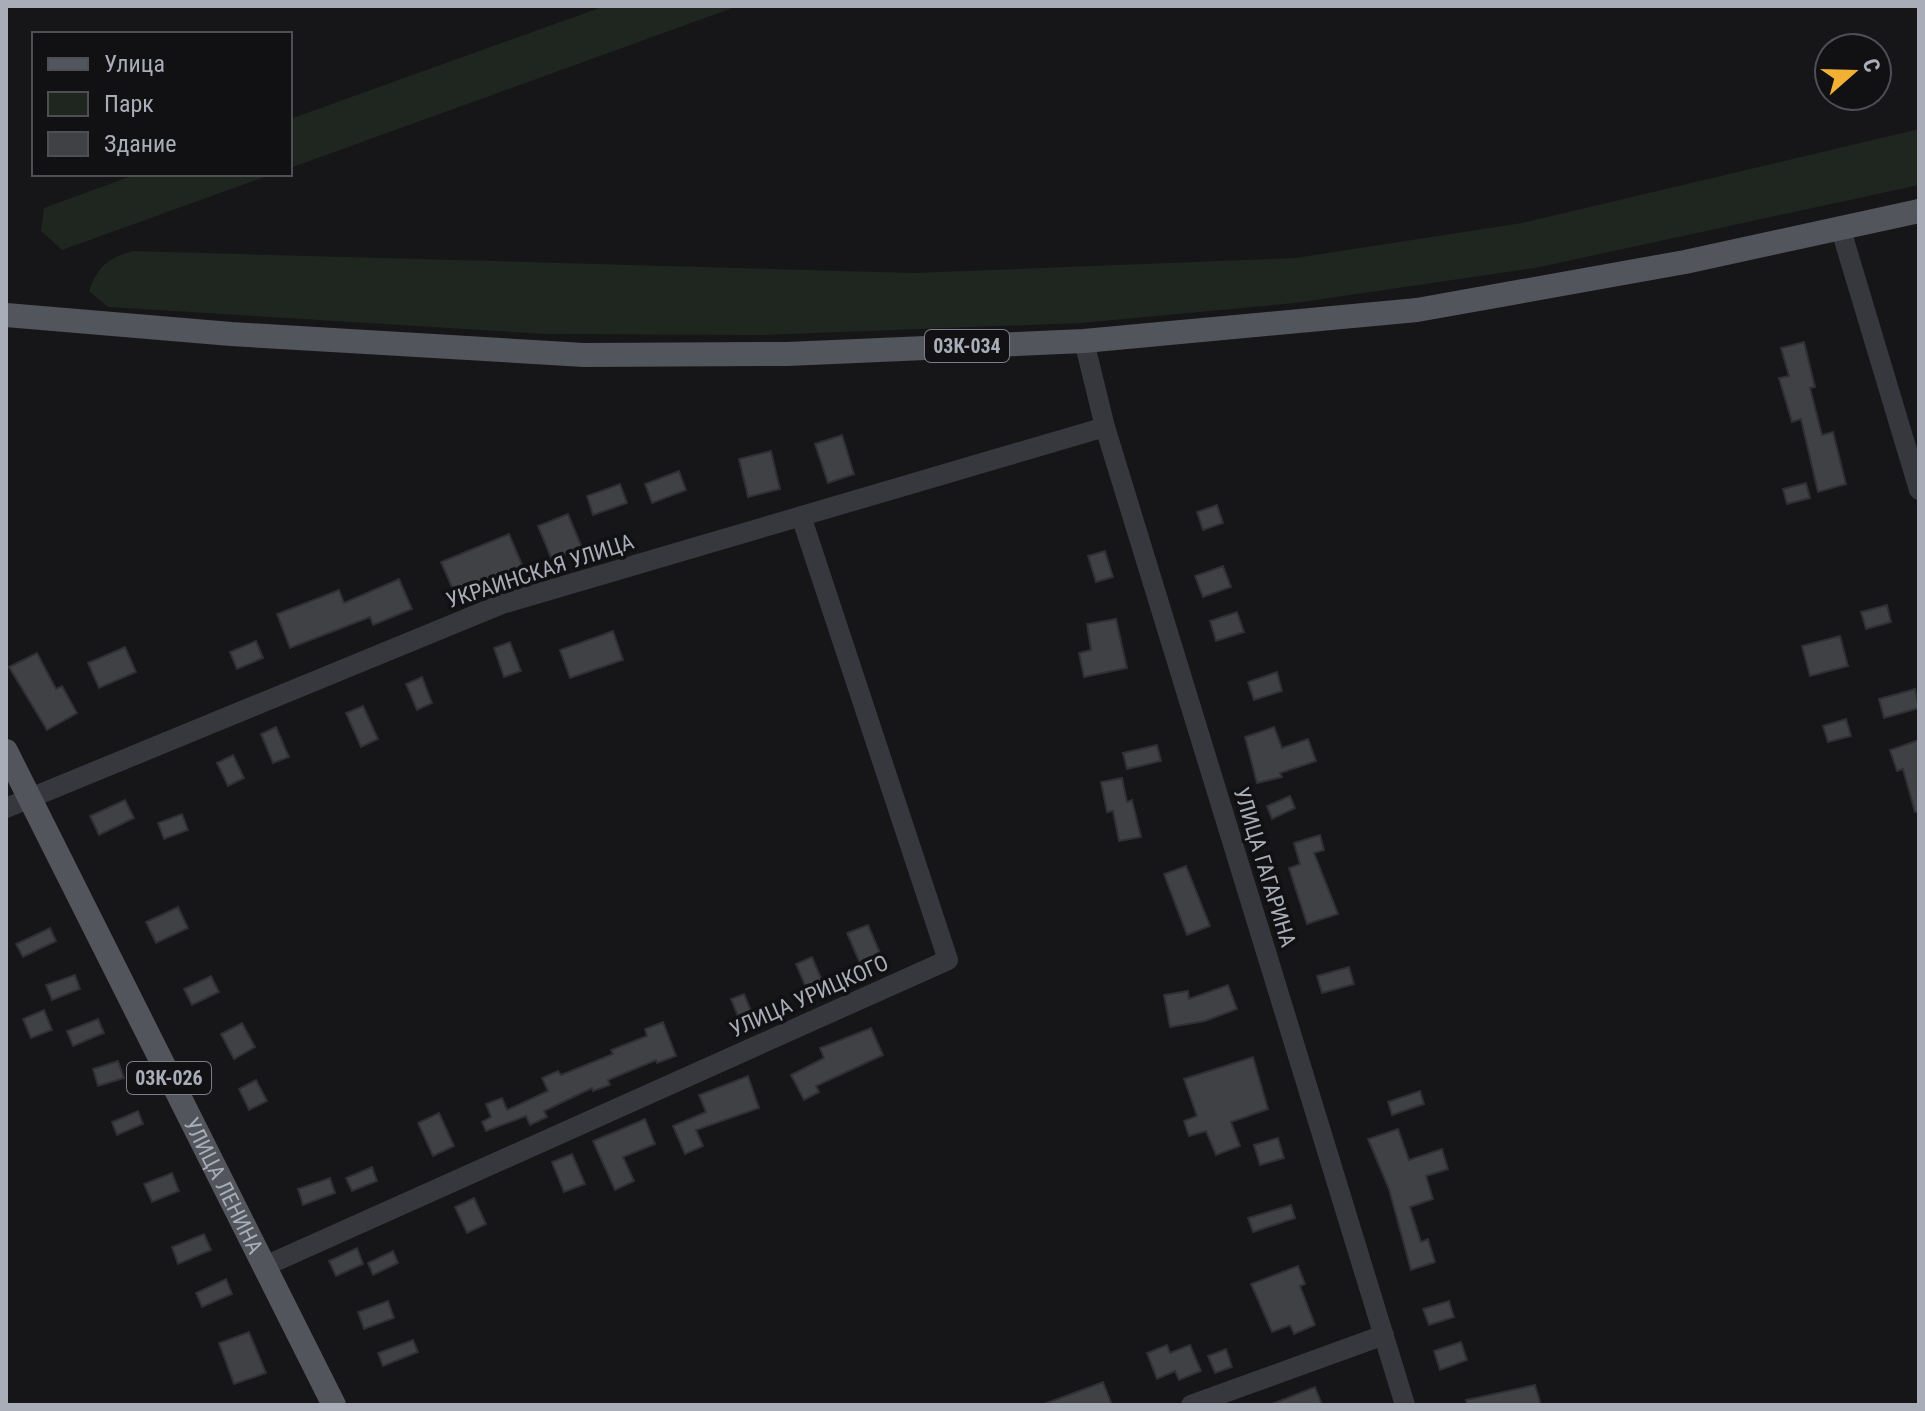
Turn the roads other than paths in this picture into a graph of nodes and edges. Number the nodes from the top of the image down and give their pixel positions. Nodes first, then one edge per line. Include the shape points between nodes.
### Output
1 (1919, 211) edge
2 (1841, 230) junction
3 (6, 315) edge
4 (1084, 341) junction
5 (1105, 427) junction
6 (1919, 490) edge
7 (801, 516) junction
8 (6, 751) edge
9 (30, 799) junction
10 (6, 808) edge
11 (263, 1267) junction
12 (1384, 1335) junction
13 (334, 1405) edge
14 (1191, 1405) edge
15 (1405, 1405) edge

1 - 2 main road, 03К-034
2 - 4 main road, 03К-034 via 1417,310
2 - 6 street
3 - 4 main road, 03К-034 via 584,355 787,354
4 - 5 street, УЛИЦА ГАГАРИНА
5 - 7 street, УКРАИНСКАЯ УЛИЦА
5 - 12 street, УЛИЦА ГАГАРИНА
7 - 9 street, УКРАИНСКАЯ УЛИЦА via 502,604
7 - 11 street, УЛИЦА УРИЦКОГО via 948,960
8 - 9 main road, УЛИЦА ЛЕНИНА / 03К-026
9 - 10 street, УКРАИНСКАЯ УЛИЦА
9 - 11 main road, УЛИЦА ЛЕНИНА / 03К-026
11 - 13 main road, УЛИЦА ЛЕНИНА / 03К-026
12 - 14 street
12 - 15 street, УЛИЦА ГАГАРИНА

